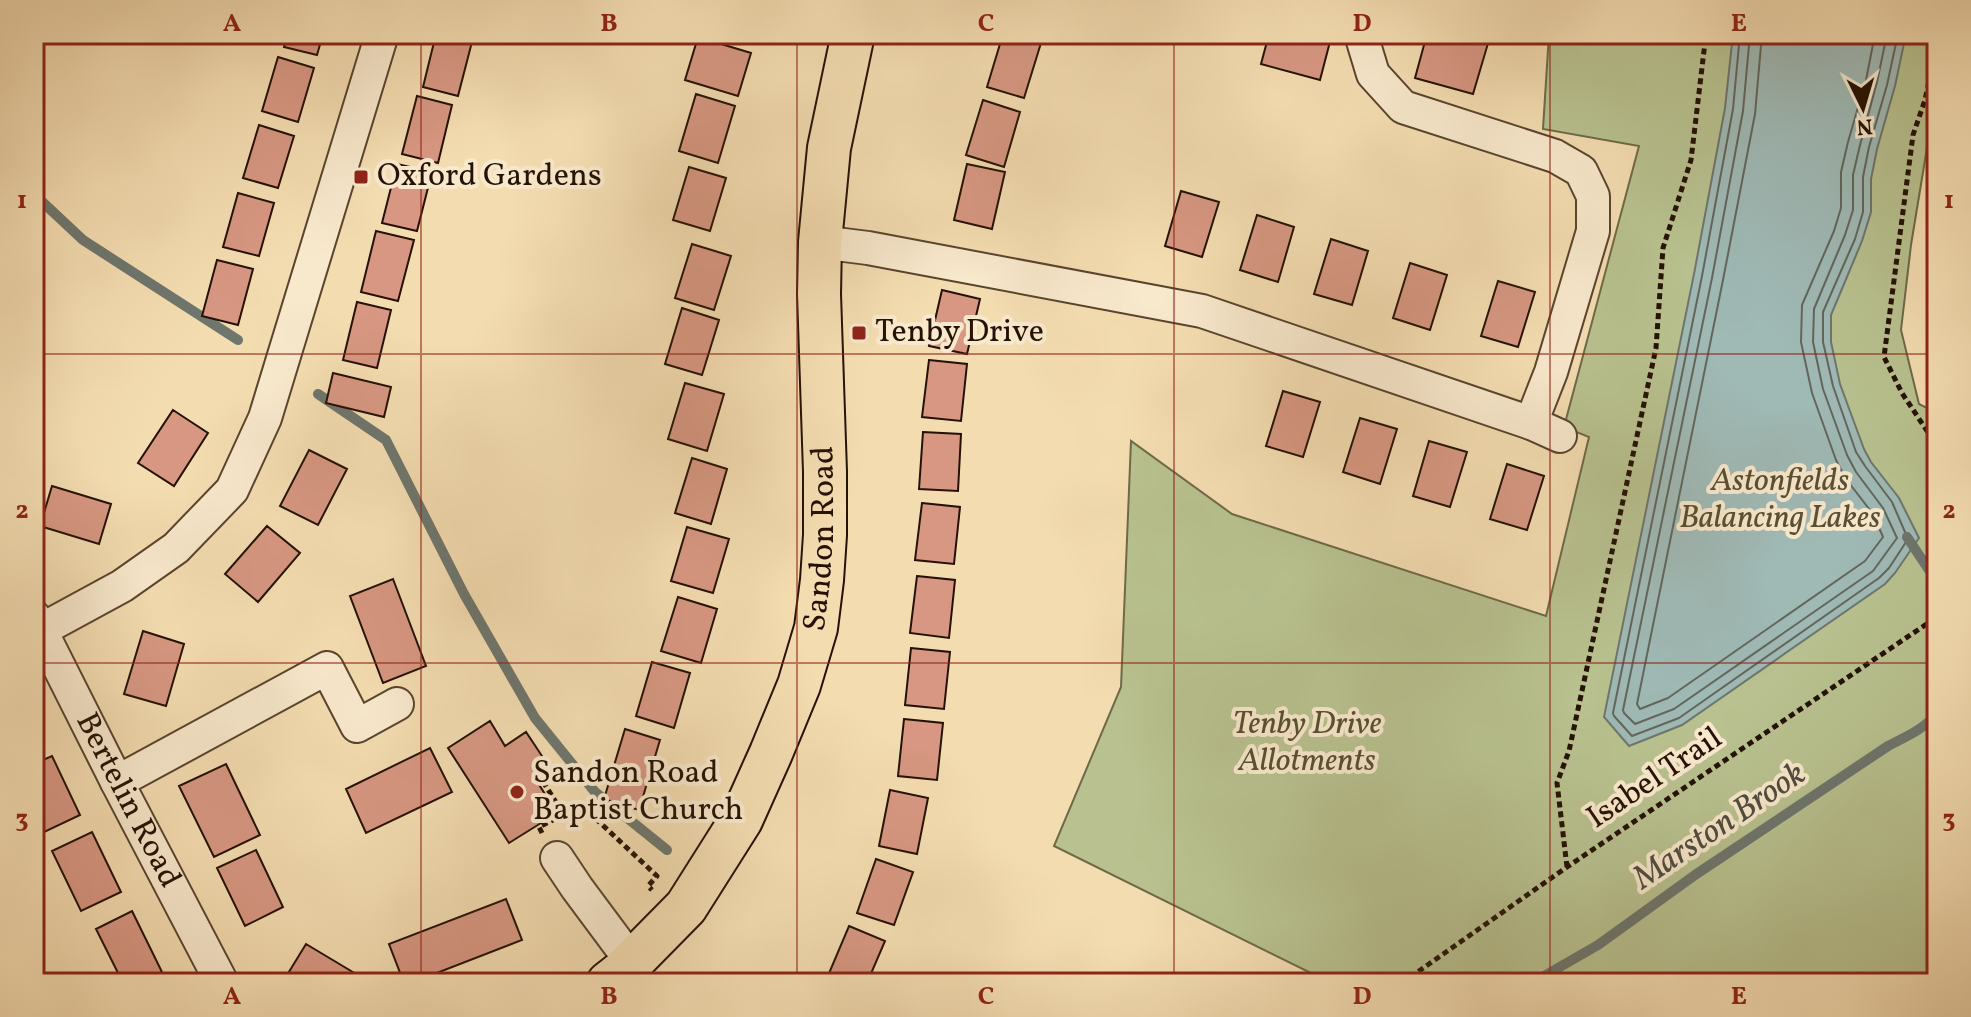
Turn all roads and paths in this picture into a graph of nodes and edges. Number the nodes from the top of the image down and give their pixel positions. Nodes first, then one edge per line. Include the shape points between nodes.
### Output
1 (382, 34) edge
2 (853, 34) edge
3 (1365, 34) edge
4 (1706, 34) edge
5 (1937, 43) edge
6 (820, 242) junction
7 (1531, 423) junction
8 (1560, 436) dead end
9 (1937, 446) edge
10 (1937, 617) edge
11 (37, 623) edge
12 (397, 704) dead end
13 (538, 776) dead end
14 (117, 782) junction
15 (557, 858) dead end
16 (1567, 867) junction
17 (682, 911) junction
18 (620, 972) edge
19 (222, 983) edge
20 (1402, 983) edge

1 - 11 street via 265,418 232,490 176,548 122,586
2 - 6 main road, Sandon Road via 829,148
3 - 7 street via 1373,74 1403,107 1555,156 1581,171 1593,196 1593,231
4 - 16 path via 1691,160 1663,248 1656,348 1569,751 1557,783
5 - 9 path via 1913,135 1884,357
6 - 7 street via 1202,311
6 - 17 main road, Sandon Road via 825,535 816,628 799,685 741,820
7 - 8 street
10 - 16 path, Isabel Trail
11 - 14 street, Bertelin Road
12 - 14 street via 357,726 327,668
13 - 17 path via 564,815 580,804 657,876 648,886
14 - 19 street, Bertelin Road
15 - 18 street
16 - 20 path, Isabel Trail
17 - 18 main road, Sandon Road

